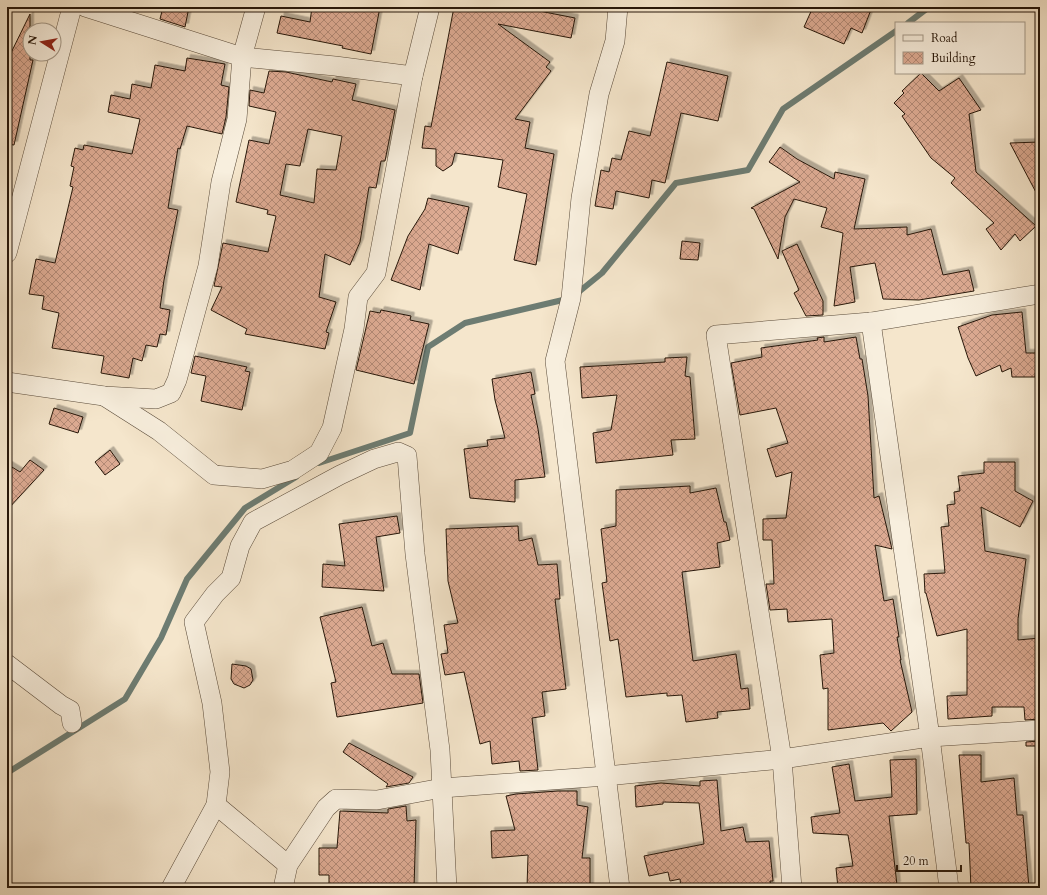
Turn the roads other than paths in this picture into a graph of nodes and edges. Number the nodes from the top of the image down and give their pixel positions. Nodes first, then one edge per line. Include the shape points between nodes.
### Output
1 (72, 7) edge
2 (85, 7) edge
3 (256, 7) edge
4 (430, 7) edge
5 (618, 7) edge
6 (242, 57) junction
7 (413, 76) junction
8 (7, 253) edge
9 (1040, 294) edge
10 (871, 322) junction
11 (7, 382) edge
12 (104, 396) junction
13 (7, 664) edge
14 (72, 723) dead end
15 (1040, 730) edge
16 (930, 737) junction
17 (782, 760) junction
18 (606, 776) junction
19 (442, 788) junction
20 (216, 805) junction
21 (288, 865) junction
22 (171, 888) edge
23 (283, 888) edge
24 (447, 888) edge
25 (620, 888) edge
26 (792, 888) edge
27 (949, 888) edge

1 - 8 street
2 - 6 street
3 - 6 street
4 - 7 street
5 - 18 street via 615,41 599,94 581,198 571,298 555,361
6 - 7 street
6 - 12 street via 237,119 221,182 208,266 177,380 171,393 156,399
7 - 12 street via 376,273 358,297 354,329 332,428 319,453 293,470 262,479 214,474 159,431
9 - 10 street
10 - 16 street
10 - 17 street via 716,335
11 - 12 street
13 - 14 street via 70,710
15 - 16 street
16 - 17 street
16 - 27 street
17 - 18 street
17 - 26 street
18 - 19 street
18 - 25 street
19 - 20 street via 440,750 415,554 407,456 398,452 374,459 340,475 253,522 240,546 231,578 194,622 212,703 220,772
19 - 21 street via 378,800 336,799 326,808
19 - 24 street
20 - 21 street
20 - 22 street
21 - 23 street

